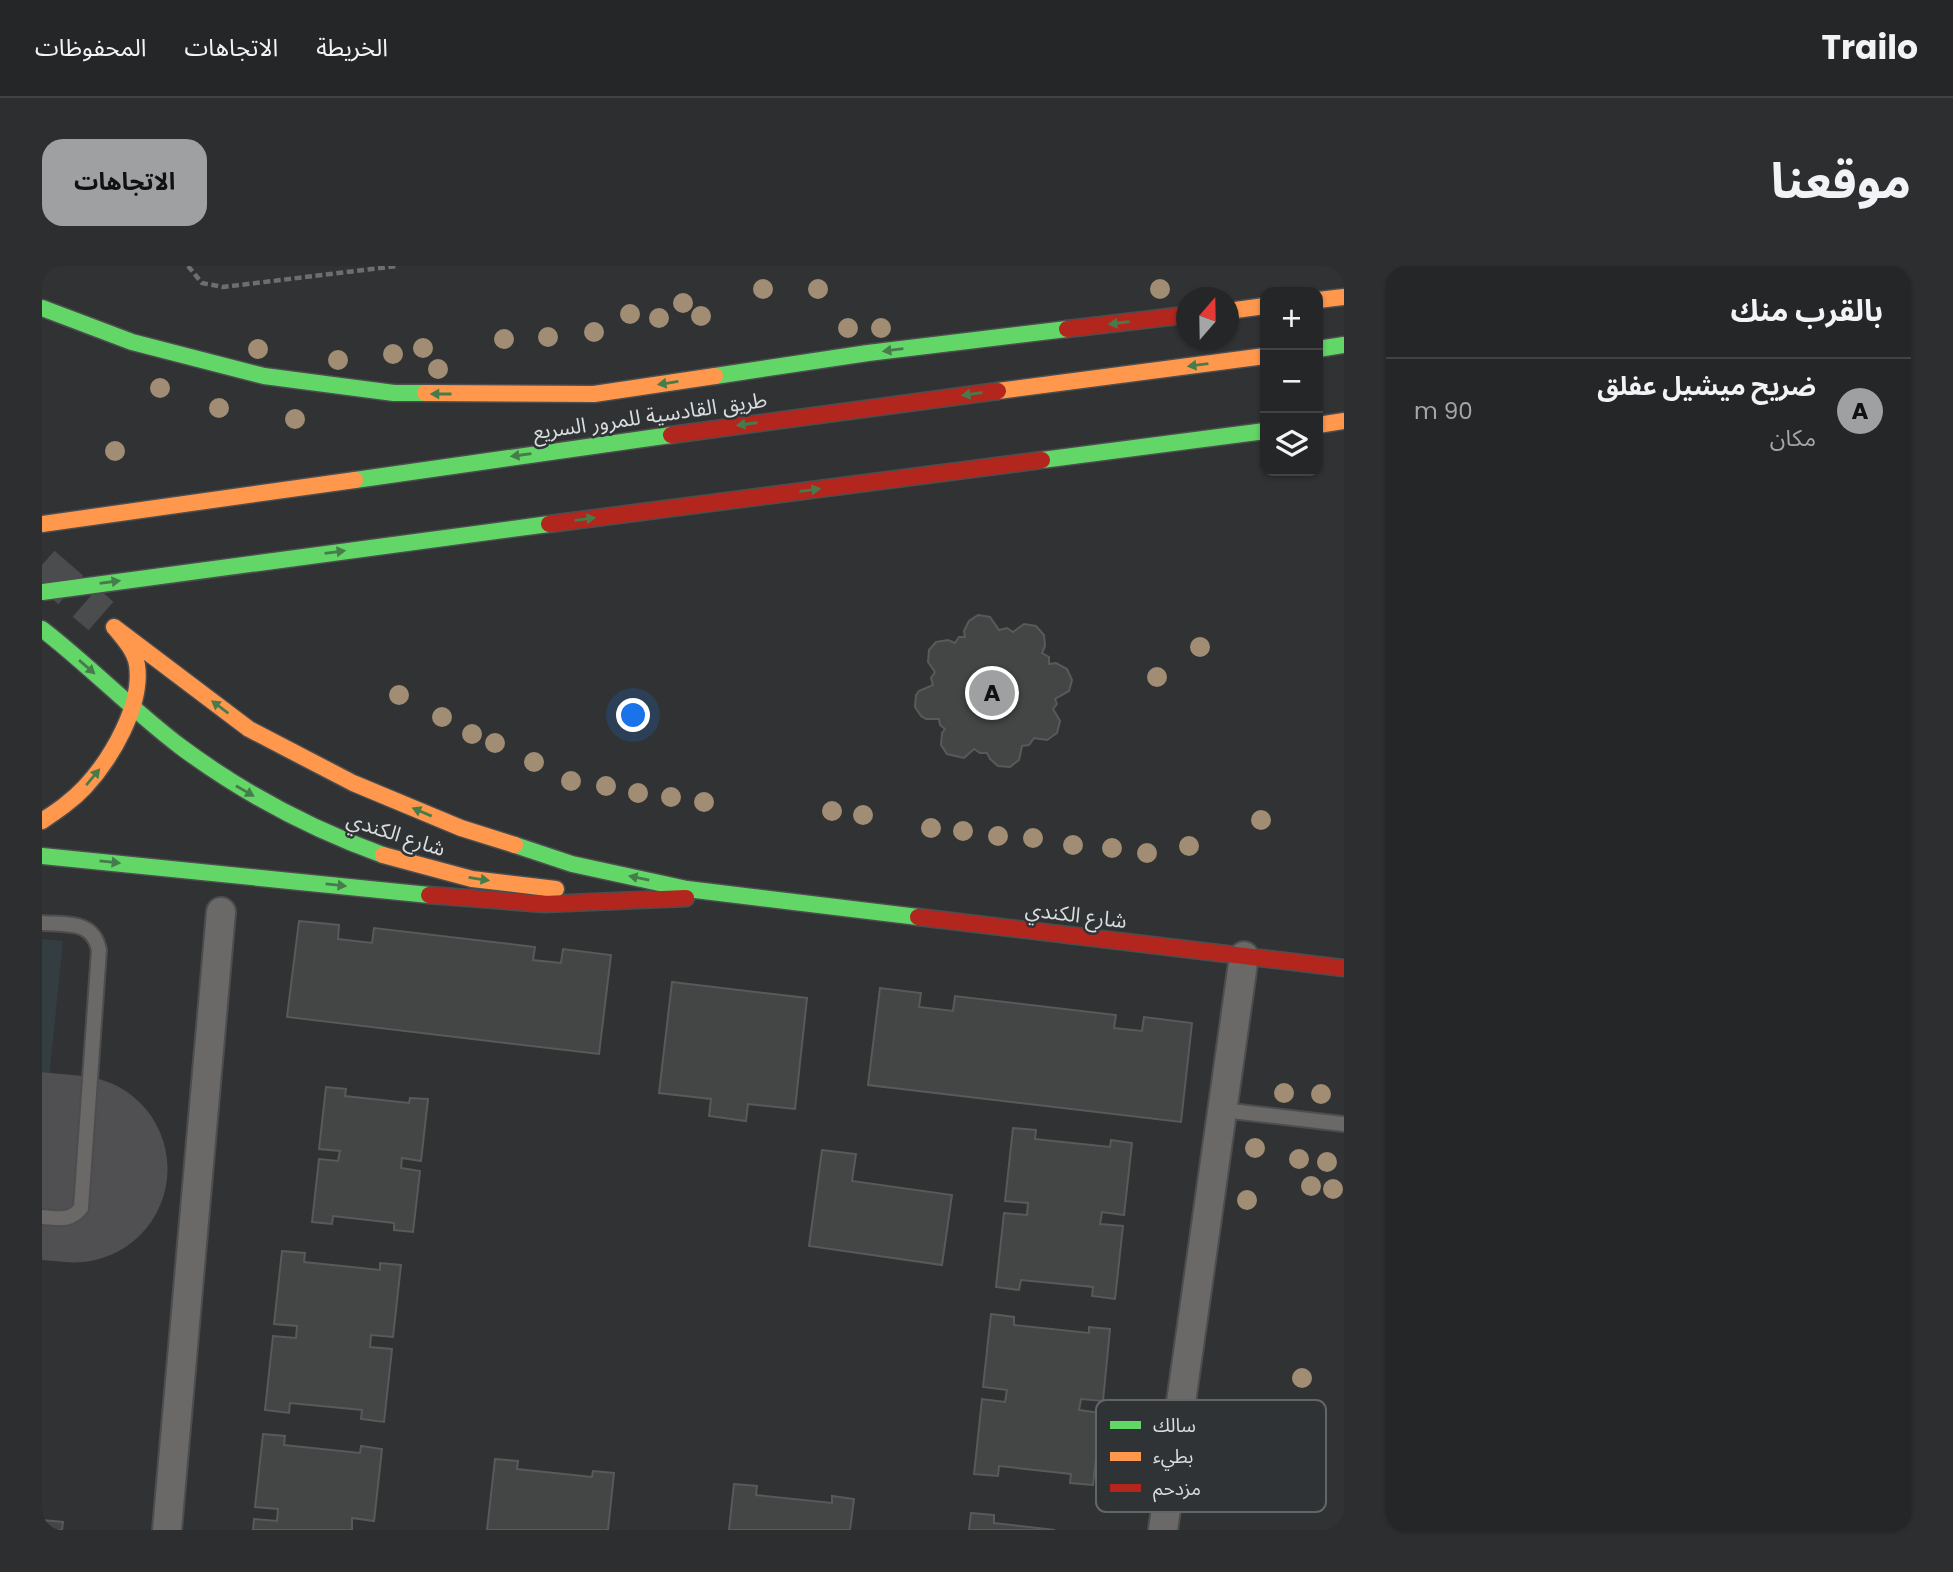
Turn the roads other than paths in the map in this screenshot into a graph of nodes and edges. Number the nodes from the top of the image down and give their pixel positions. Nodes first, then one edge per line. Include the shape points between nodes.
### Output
1 (1344, 297) edge
2 (1323, 299) edge
3 (1260, 307) edge
4 (42, 308) edge
5 (1239, 310) edge
6 (1176, 317) edge
7 (1344, 345) edge
8 (1323, 348) edge
9 (1260, 357) edge
10 (1344, 421) edge
11 (1323, 424) edge
12 (1260, 432) edge
13 (42, 524) edge
14 (42, 592) edge
15 (101, 616) tunnel mouth
16 (115, 628) junction
17 (42, 629) edge
18 (132, 705) junction
19 (42, 821) edge
20 (42, 856) edge
21 (686, 898) junction
22 (803, 904) junction
23 (221, 912) dead end
24 (42, 923) edge
25 (1244, 956) junction
26 (1344, 968) edge
27 (1222, 1110) junction
28 (1344, 1124) edge
29 (42, 1217) edge
30 (1181, 1400) edge
31 (1166, 1512) edge
32 (167, 1530) edge
33 (1163, 1530) edge

1 - 2 main road
3 - 5 main road
6 -> 4 main road via 868,353 594,394 421,394 264,376 132,342
7 - 8 main road
9 -> 13 main road, طريق القادسية للمرور السريع
10 - 11 main road
14 -> 12 main road, bridge
15 - 16 main road, شارع الكندي
16 - 18 main road via 137,664
22 -> 16 main road, شارع الكندي via 687,889 572,864 461,828 353,783 249,729
17 -> 18 main road, شارع الكندي
19 -> 18 main road via 75,798 99,771
18 -> 21 main road, شارع الكندي via 227,781 305,825 383,856 473,879
20 -> 21 main road via 498,902
21 - 22 main road, شارع الكندي
22 - 25 main road, شارع الكندي
23 - 32 street
24 - 29 lane via 88,929 97,938 99,950 81,1208 65,1219
25 - 26 main road, شارع الكندي
25 - 27 street
27 - 28 lane
27 - 30 street
31 - 33 street

